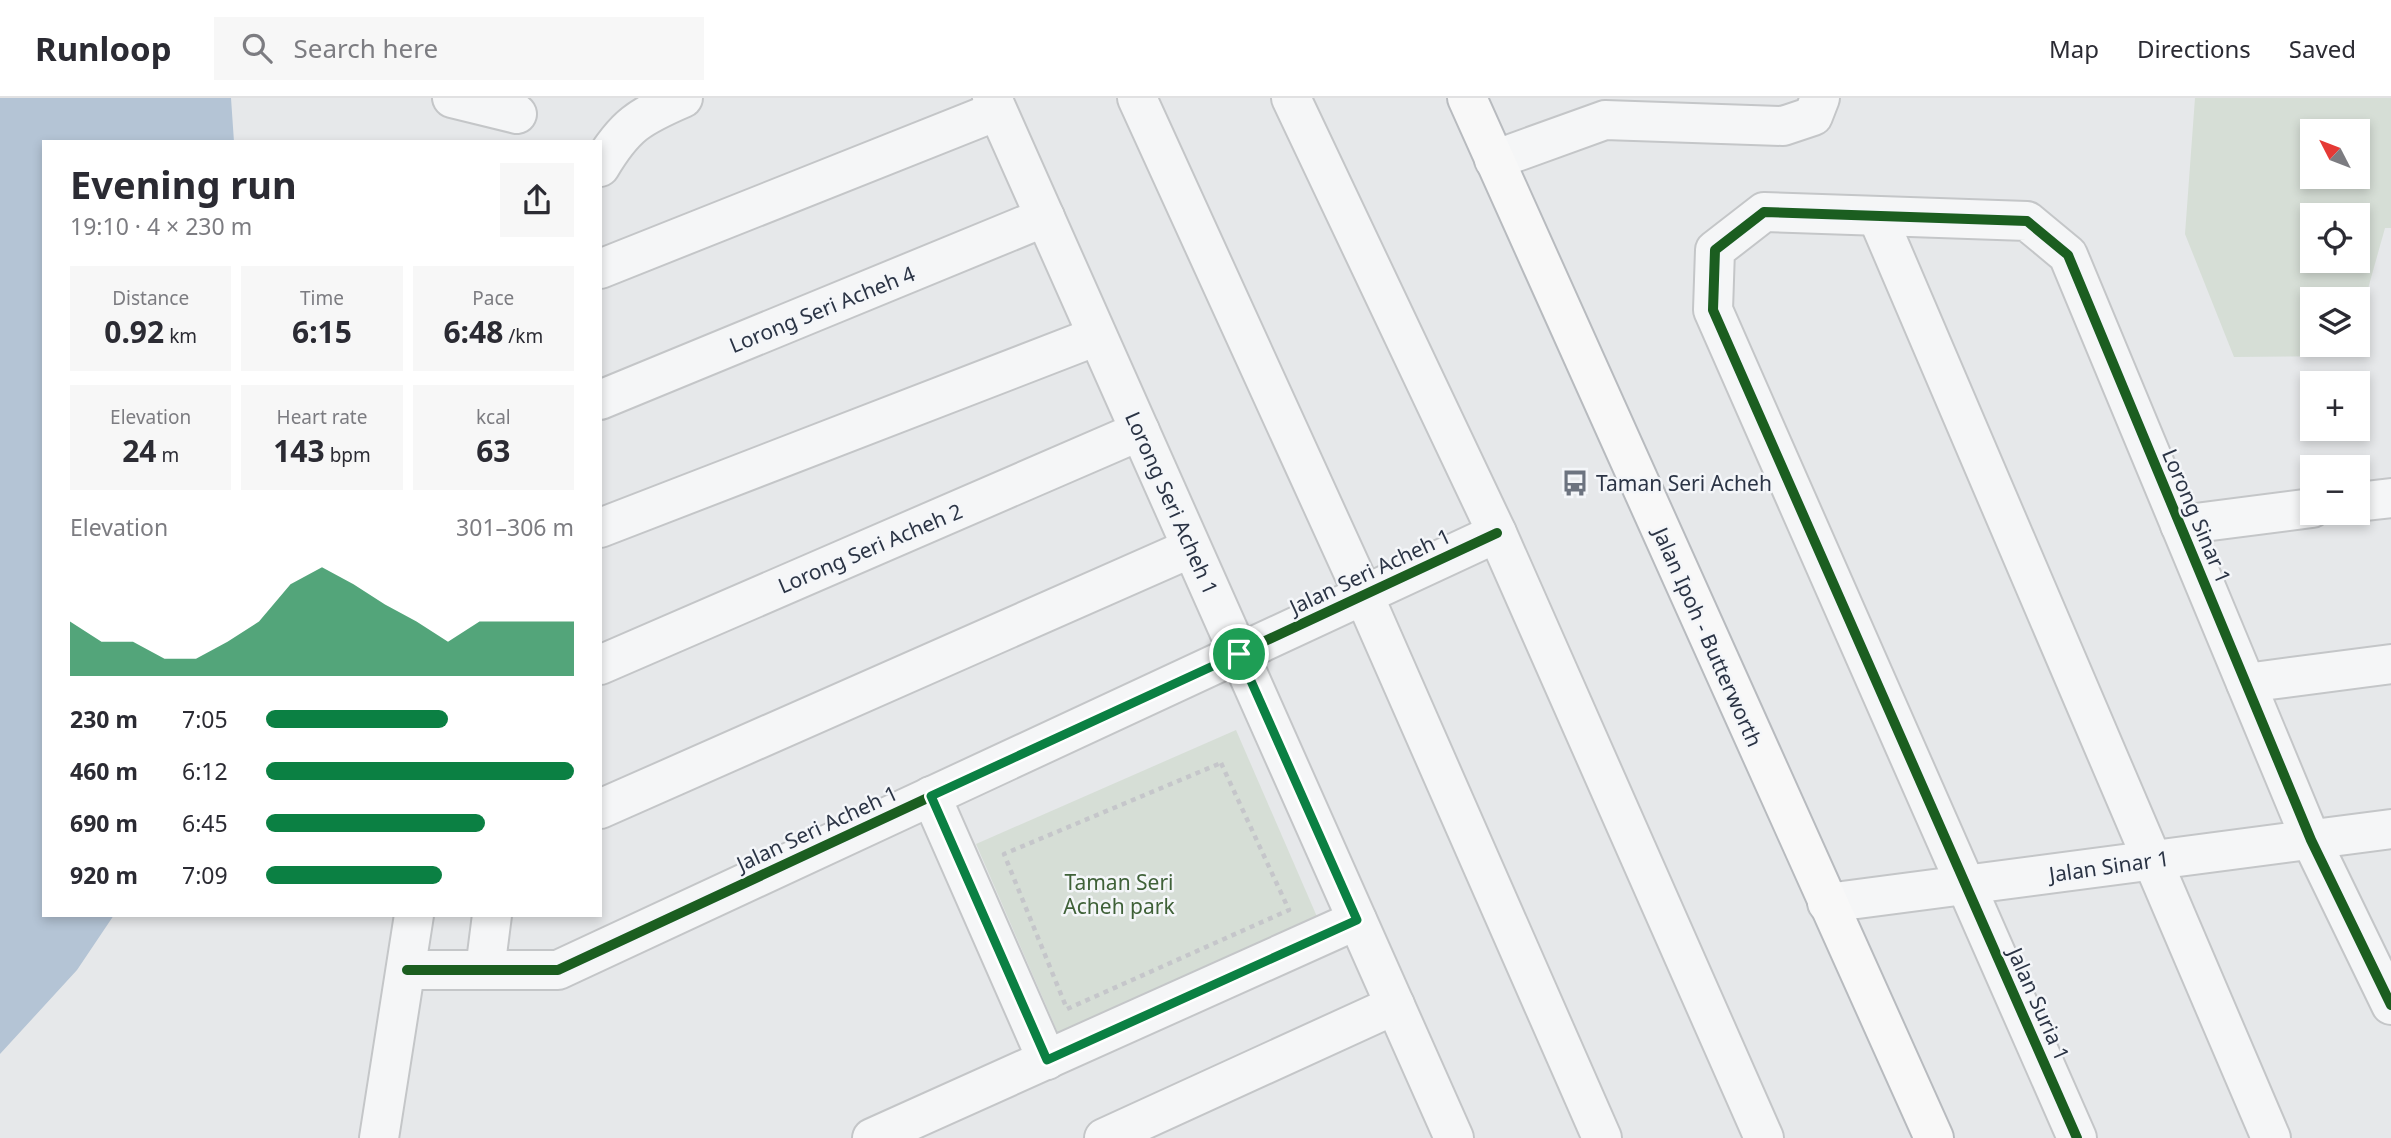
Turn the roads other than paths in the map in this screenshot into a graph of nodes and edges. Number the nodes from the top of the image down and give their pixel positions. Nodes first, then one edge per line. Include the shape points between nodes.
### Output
1 (452, 98) edge
2 (683, 98) edge
3 (1138, 98) edge
4 (1292, 98) edge
5 (1467, 98) edge
6 (1819, 98) edge
7 (995, 105) edge
8 (516, 118) edge
9 (1494, 160) junction
10 (602, 164) edge
11 (1877, 216) junction
12 (1045, 217) junction
13 (602, 269) edge
14 (1097, 336) junction
15 (602, 399) edge
16 (1140, 431) junction
17 (2391, 498) edge
18 (2370, 500) edge
19 (2300, 510) edge
20 (2179, 525) junction
21 (602, 527) edge
22 (1497, 533) junction
23 (1191, 548) junction
24 (1364, 596) junction
25 (1239, 654) junction
26 (2391, 664) edge
27 (602, 665) edge
28 (2246, 683) junction
29 (931, 796) junction
30 (602, 808) edge
31 (2391, 829) edge
32 (2311, 840) junction
33 (2150, 861) junction
34 (1966, 885) junction
35 (1827, 903) junction
36 (414, 917) edge
37 (492, 917) edge
38 (1357, 920) junction
39 (2377, 944) edge
40 (407, 970) junction
41 (485, 970) junction
42 (1395, 1005) junction
43 (2391, 1005) edge
44 (1047, 1060) junction
45 (379, 1138) edge
46 (872, 1138) edge
47 (1104, 1138) edge
48 (1454, 1138) edge
49 (1602, 1138) edge
50 (1763, 1138) edge
51 (1934, 1138) edge
52 (2077, 1138) edge
53 (2270, 1138) edge

1 - 8 street
2 - 10 street via 645,114 618,136
3 - 24 street
4 - 22 street
5 - 9 highway, Jalan Ipoh - Butterworth
6 - 9 street via 1813,116 1783,126 1605,120
7 - 12 street, Lorong Seri Acheh 1
7 - 13 street
9 - 35 highway, Jalan Ipoh - Butterworth
11 - 20 street, Lorong Sinar 1 via 2027,221 2067,255
11 - 33 street
11 - 34 street, Jalan Suria 1 via 1764,212 1715,250 1713,310
12 - 14 street, Lorong Seri Acheh 1
12 - 15 street, Lorong Seri Acheh 4
14 - 16 street, Lorong Seri Acheh 1
14 - 21 street
16 - 23 street, Lorong Seri Acheh 1
16 - 27 street, Lorong Seri Acheh 2
17 - 18 street
19 - 20 street
20 - 28 street, Lorong Sinar 1
22 - 24 street, Jalan Seri Acheh 1
22 - 50 street
23 - 25 street, Lorong Seri Acheh 1
23 - 30 street
24 - 25 street, Jalan Seri Acheh 1
24 - 49 street
25 - 29 street, Jalan Seri Acheh 1
25 - 38 street, Lorong Seri Acheh 1
26 - 28 street
28 - 32 street, Lorong Sinar 1
29 - 41 street, Jalan Seri Acheh 1 via 558,970
29 - 44 street
31 - 32 street, Jalan Sinar 1
32 - 33 street, Jalan Sinar 1
32 - 39 street, Lorong Sinar 1
33 - 34 street, Jalan Sinar 1
33 - 53 street
34 - 35 street, Jalan Sinar 1
34 - 52 street, Jalan Suria 1
35 - 51 highway, Jalan Ipoh - Butterworth
36 - 40 street
37 - 41 street
38 - 42 street, Lorong Seri Acheh 1
38 - 44 street
39 - 43 street, Lorong Sinar 1
40 - 41 street, Jalan Seri Acheh 1
40 - 45 street
42 - 47 street
42 - 48 street, Lorong Seri Acheh 1
44 - 46 street

